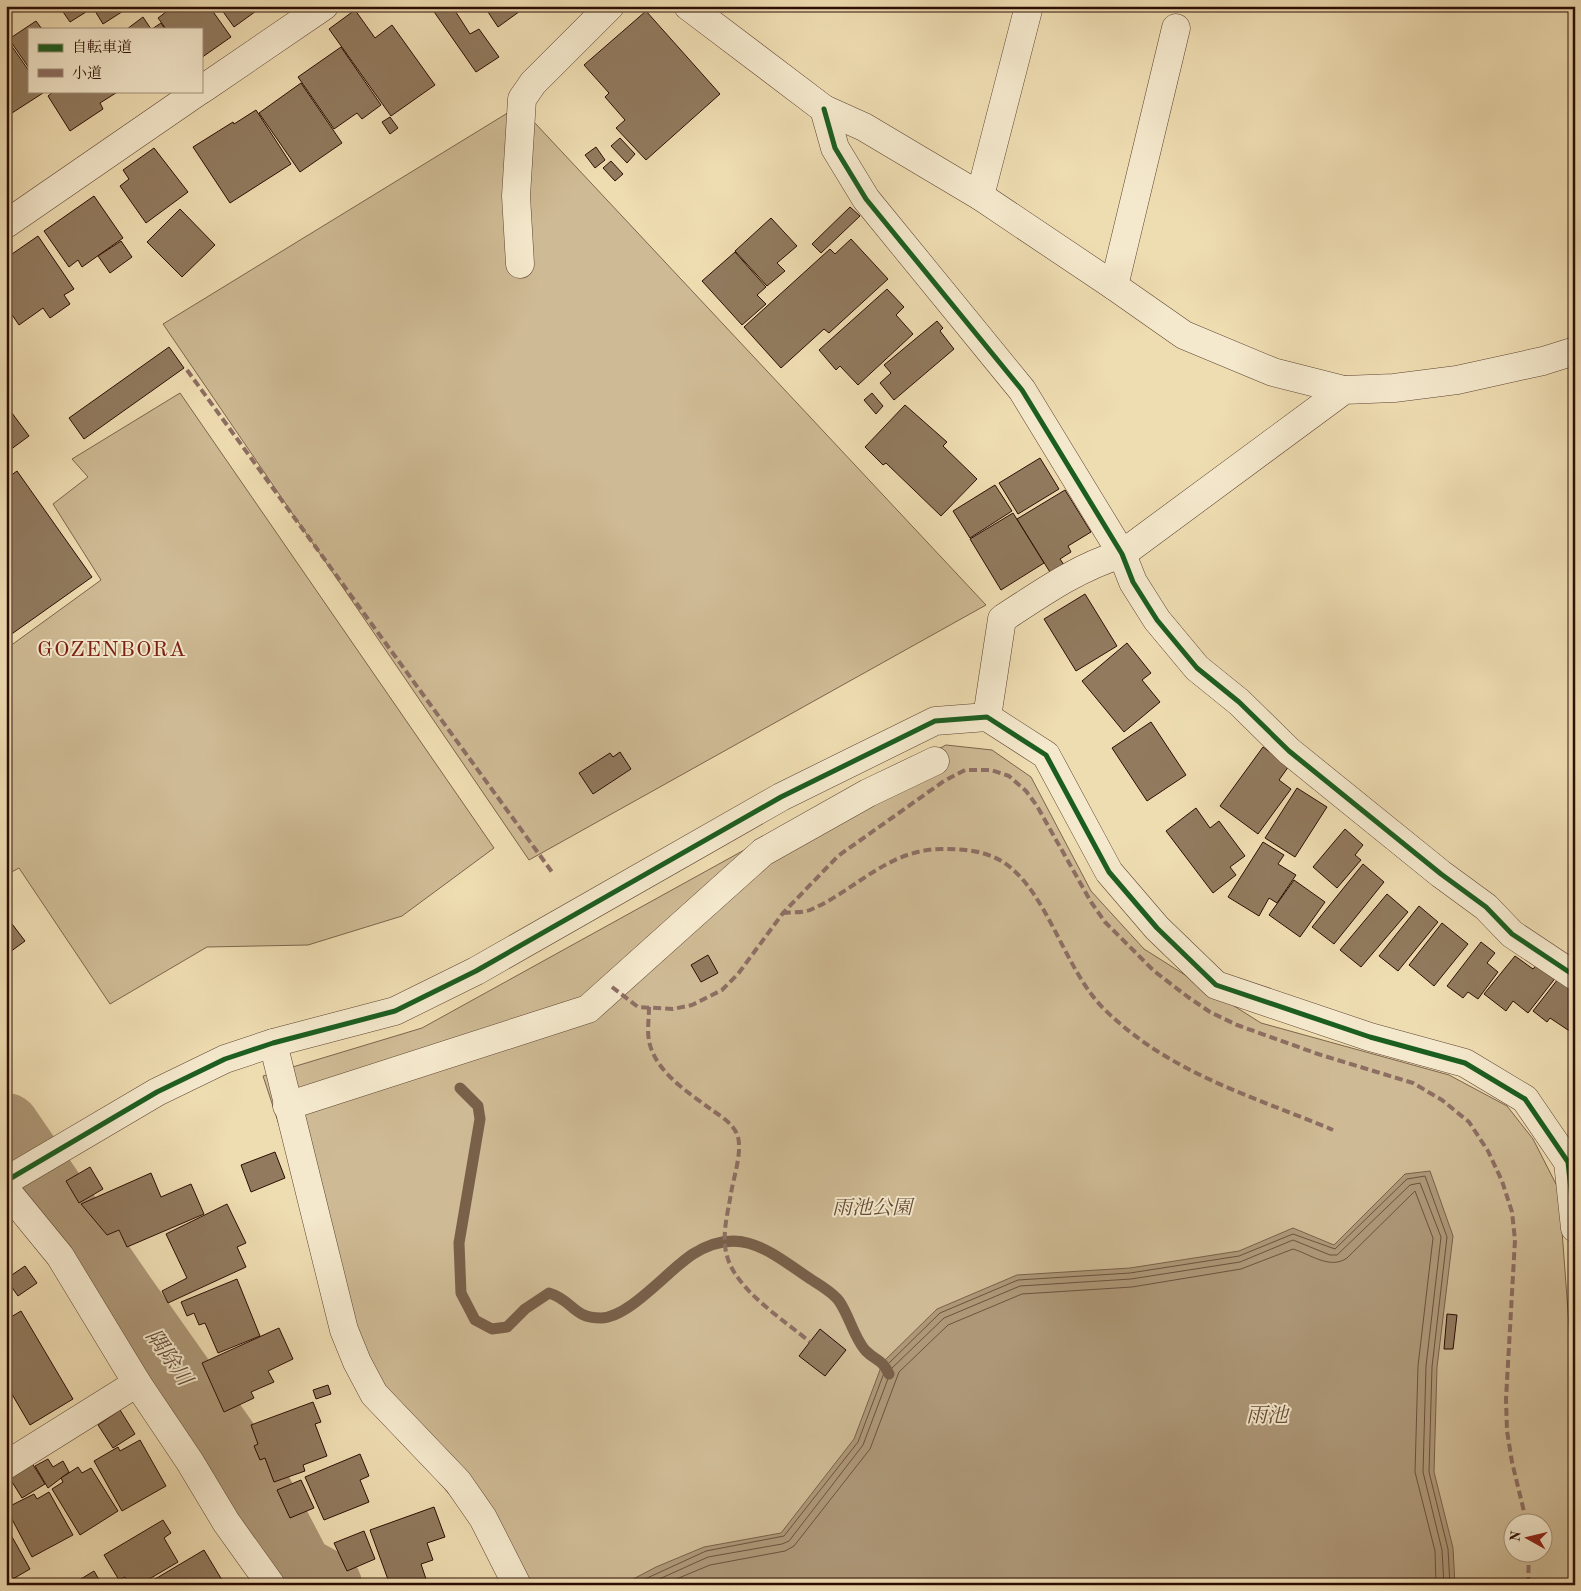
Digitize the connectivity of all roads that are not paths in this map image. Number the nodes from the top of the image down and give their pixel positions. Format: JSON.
{"nodes":[{"id":1,"x":324,"y":6,"type":"edge"},
{"id":2,"x":610,"y":6,"type":"edge"},
{"id":3,"x":688,"y":6,"type":"edge"},
{"id":4,"x":1029,"y":6,"type":"edge"},
{"id":5,"x":721,"y":17,"type":"edge"},
{"id":6,"x":1176,"y":28,"type":"dead end"},
{"id":7,"x":202,"y":90,"type":"edge"},
{"id":8,"x":199,"y":92,"type":"edge"},
{"id":9,"x":824,"y":109,"type":"junction"},
{"id":10,"x":980,"y":196,"type":"junction"},
{"id":11,"x":6,"y":224,"type":"edge"},
{"id":12,"x":520,"y":264,"type":"dead end"},
{"id":13,"x":1114,"y":286,"type":"junction"},
{"id":14,"x":1575,"y":351,"type":"edge"},
{"id":15,"x":1344,"y":390,"type":"junction"},
{"id":16,"x":1122,"y":554,"type":"junction"},
{"id":17,"x":987,"y":717,"type":"junction"},
{"id":18,"x":935,"y":761,"type":"dead end"},
{"id":19,"x":1575,"y":976,"type":"edge"},
{"id":20,"x":273,"y":1043,"type":"junction"},
{"id":21,"x":287,"y":1106,"type":"junction"},
{"id":22,"x":26,"y":1170,"type":"edge"},
{"id":23,"x":6,"y":1190,"type":"edge"},
{"id":24,"x":1575,"y":1228,"type":"edge"},
{"id":25,"x":137,"y":1383,"type":"junction"},
{"id":26,"x":6,"y":1465,"type":"edge"},
{"id":27,"x":271,"y":1585,"type":"edge"},
{"id":28,"x":517,"y":1585,"type":"edge"}],
"edges":[{"from":1,"to":7,"type":"street"},
{"from":2,"to":12,"type":"street"},
{"from":3,"to":5,"type":"street"},
{"from":4,"to":10,"type":"street"},
{"from":5,"to":9,"type":"street"},
{"from":6,"to":13,"type":"street"},
{"from":8,"to":11,"type":"street"},
{"from":9,"to":10,"type":"street"},
{"from":9,"to":16,"type":"street"},
{"from":10,"to":13,"type":"street"},
{"from":13,"to":15,"type":"street"},
{"from":14,"to":15,"type":"street"},
{"from":15,"to":16,"type":"street"},
{"from":16,"to":17,"type":"street"},
{"from":16,"to":19,"type":"street"},
{"from":17,"to":20,"type":"street"},
{"from":17,"to":24,"type":"street"},
{"from":18,"to":21,"type":"street"},
{"from":20,"to":21,"type":"street"},
{"from":20,"to":22,"type":"street"},
{"from":21,"to":28,"type":"street"},
{"from":23,"to":25,"type":"street"},
{"from":25,"to":26,"type":"street"},
{"from":25,"to":27,"type":"street"}]}
